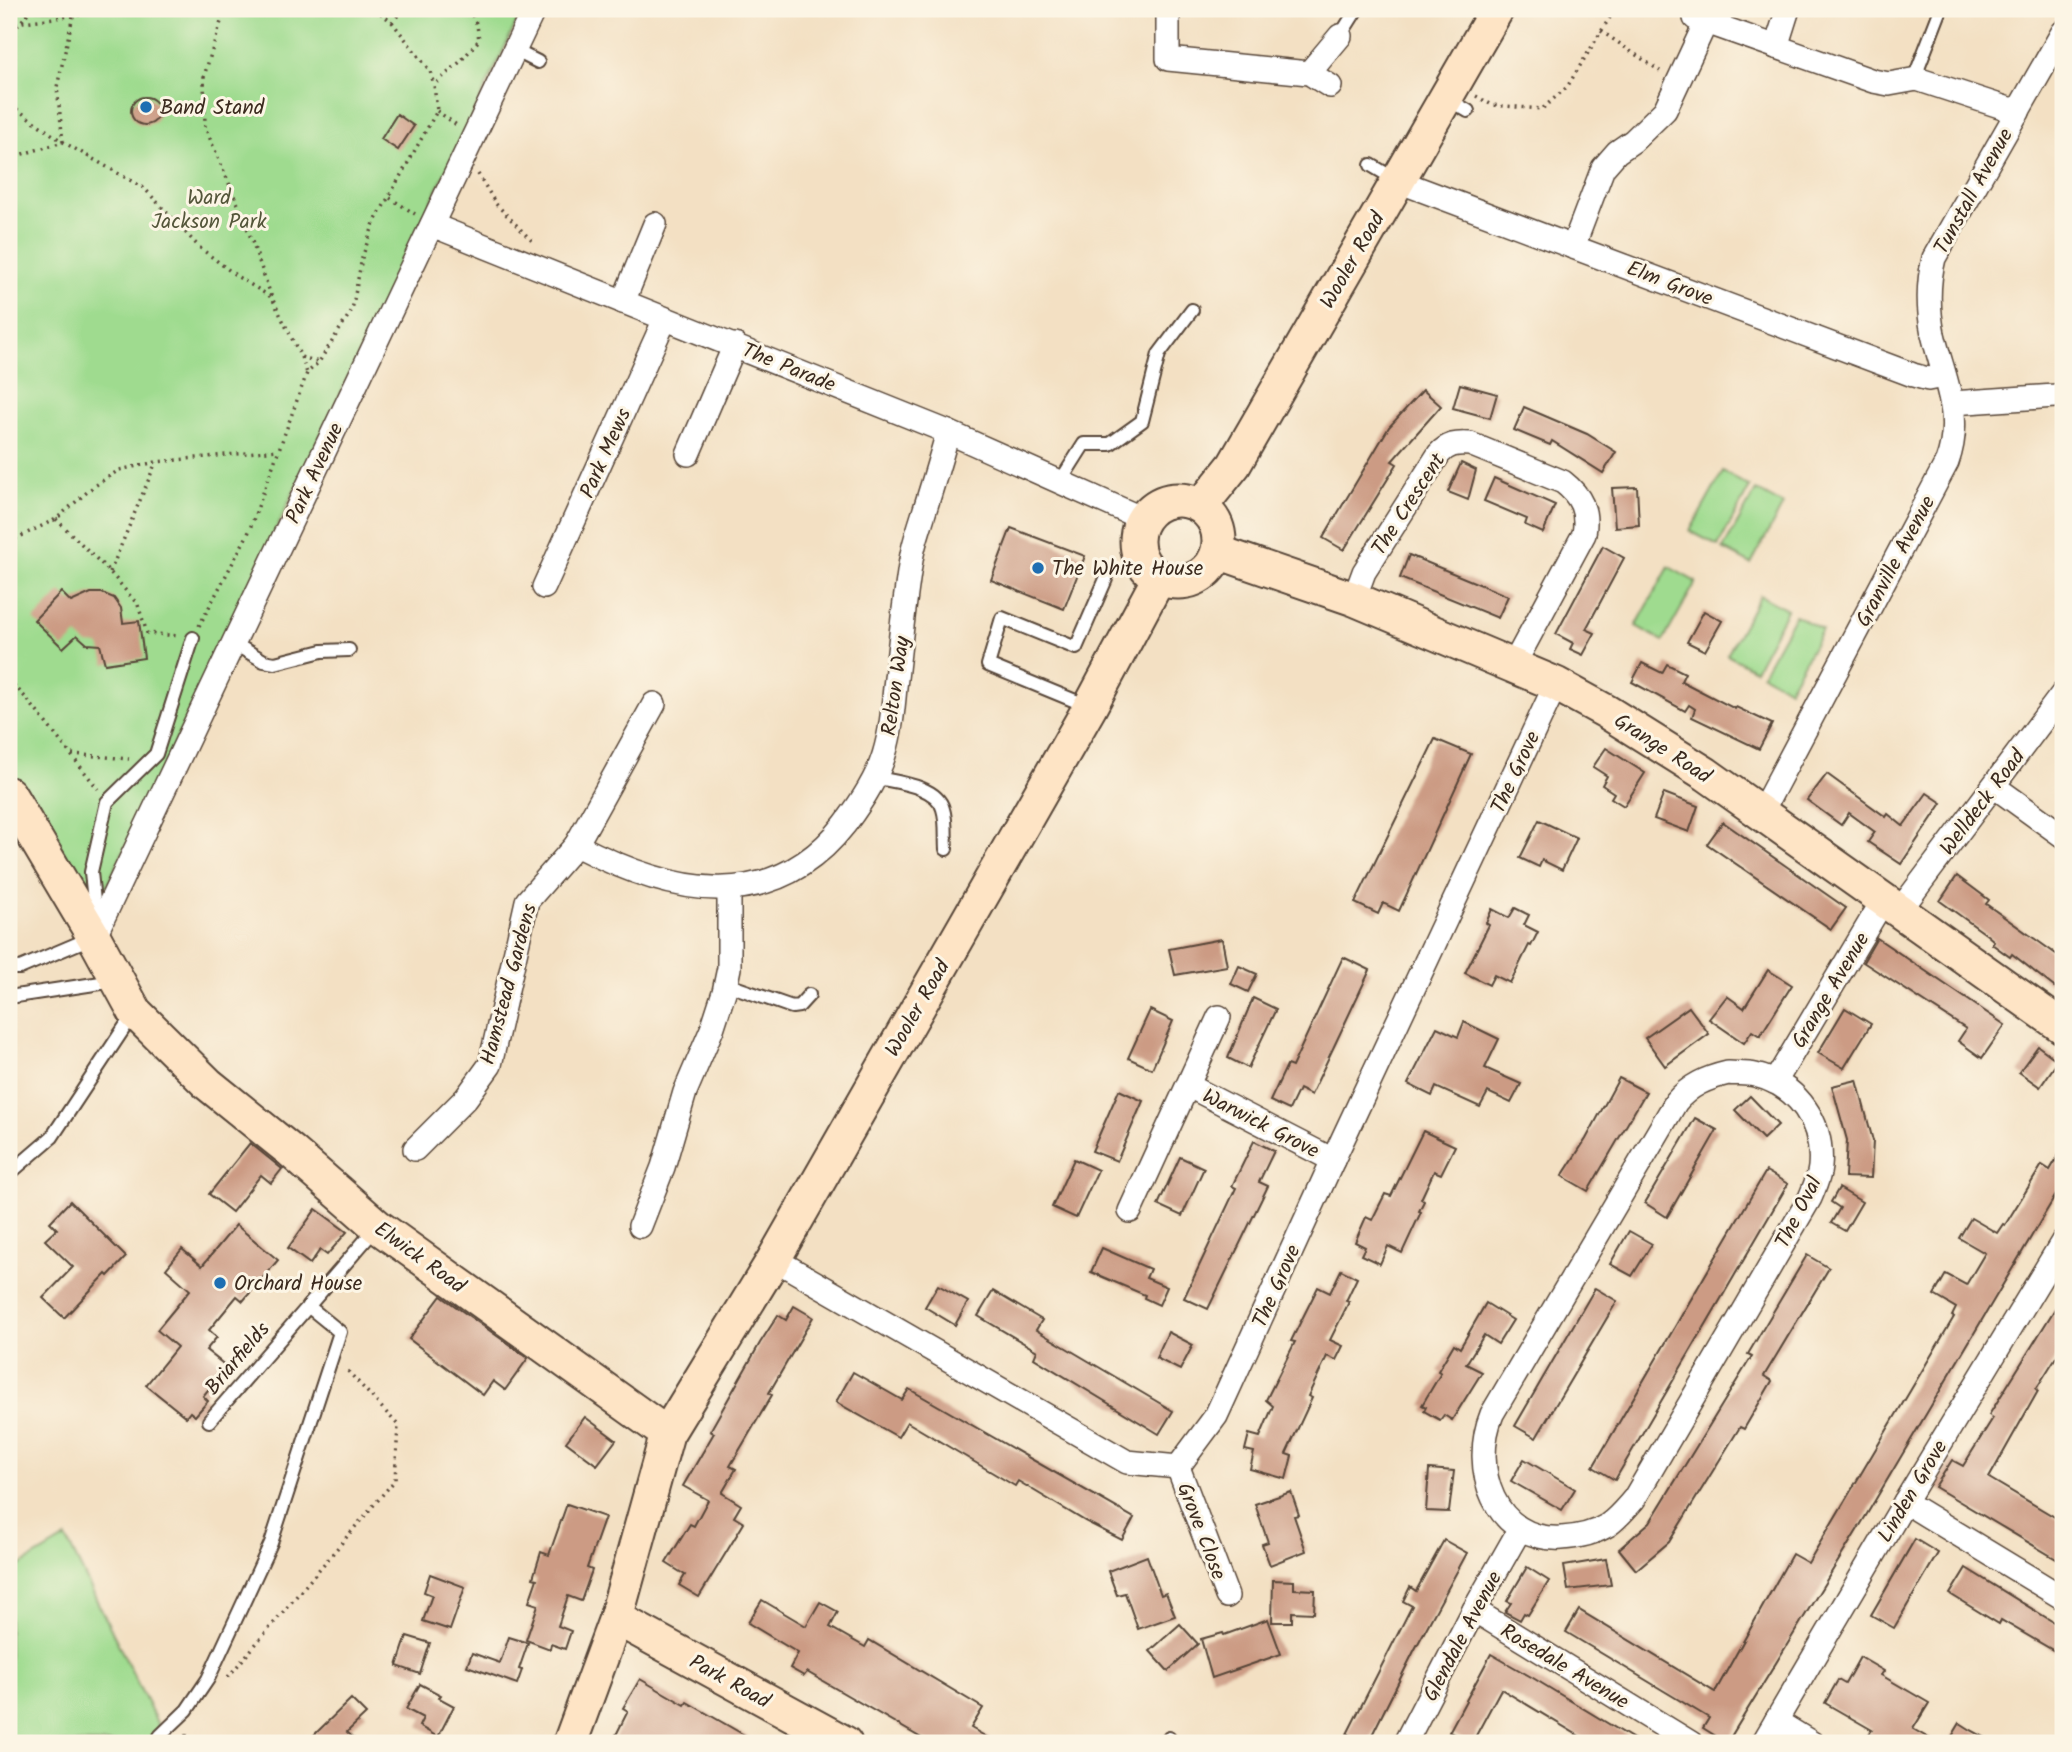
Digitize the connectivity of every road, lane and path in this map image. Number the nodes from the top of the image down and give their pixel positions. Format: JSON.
{"nodes":[{"id":1,"x":31,"y":9,"type":"edge"},
{"id":2,"x":149,"y":9,"type":"edge"},
{"id":3,"x":225,"y":9,"type":"edge"},
{"id":4,"x":375,"y":9,"type":"edge"},
{"id":5,"x":404,"y":9,"type":"edge"},
{"id":6,"x":469,"y":9,"type":"edge"},
{"id":7,"x":534,"y":9,"type":"edge"},
{"id":8,"x":1168,"y":9,"type":"edge"},
{"id":9,"x":1357,"y":9,"type":"edge"},
{"id":10,"x":1497,"y":9,"type":"edge"},
{"id":11,"x":1615,"y":9,"type":"edge"},
{"id":12,"x":1788,"y":9,"type":"edge"},
{"id":13,"x":1941,"y":9,"type":"edge"},
{"id":14,"x":101,"y":10,"type":"edge"},
{"id":15,"x":73,"y":16,"type":"junction"},
{"id":16,"x":23,"y":22,"type":"junction"},
{"id":17,"x":392,"y":22,"type":"junction"},
{"id":18,"x":9,"y":26,"type":"edge"},
{"id":19,"x":1601,"y":31,"type":"junction"},
{"id":20,"x":2063,"y":32,"type":"edge"},
{"id":21,"x":1340,"y":36,"type":"joint"},
{"id":22,"x":9,"y":37,"type":"edge"},
{"id":23,"x":1776,"y":47,"type":"junction"},
{"id":24,"x":514,"y":50,"type":"junction"},
{"id":25,"x":538,"y":62,"type":"dead end"},
{"id":26,"x":1309,"y":73,"type":"junction"},
{"id":27,"x":1664,"y":74,"type":"dead end"},
{"id":28,"x":1917,"y":79,"type":"junction"},
{"id":29,"x":434,"y":85,"type":"junction"},
{"id":30,"x":1330,"y":86,"type":"dead end"},
{"id":31,"x":9,"y":96,"type":"edge"},
{"id":32,"x":1463,"y":101,"type":"junction"},
{"id":33,"x":10,"y":105,"type":"edge"},
{"id":34,"x":437,"y":111,"type":"junction"},
{"id":35,"x":2018,"y":112,"type":"junction"},
{"id":36,"x":461,"y":127,"type":"dead end"},
{"id":37,"x":63,"y":142,"type":"junction"},
{"id":38,"x":9,"y":158,"type":"edge"},
{"id":39,"x":478,"y":172,"type":"dead end"},
{"id":40,"x":1385,"y":173,"type":"junction"},
{"id":41,"x":390,"y":198,"type":"junction"},
{"id":42,"x":655,"y":223,"type":"dead end"},
{"id":43,"x":432,"y":225,"type":"junction"},
{"id":44,"x":537,"y":245,"type":"dead end"},
{"id":45,"x":1573,"y":247,"type":"junction"},
{"id":46,"x":272,"y":298,"type":"junction"},
{"id":47,"x":623,"y":302,"type":"junction"},
{"id":48,"x":1192,"y":310,"type":"dead end"},
{"id":49,"x":665,"y":319,"type":"junction"},
{"id":50,"x":735,"y":345,"type":"junction"},
{"id":51,"x":301,"y":356,"type":"junction"},
{"id":52,"x":319,"y":362,"type":"junction"},
{"id":53,"x":307,"y":373,"type":"junction"},
{"id":54,"x":1944,"y":376,"type":"junction"},
{"id":55,"x":2063,"y":394,"type":"edge"},
{"id":56,"x":1952,"y":402,"type":"junction"},
{"id":57,"x":948,"y":432,"type":"junction"},
{"id":58,"x":277,"y":450,"type":"junction"},
{"id":59,"x":688,"y":454,"type":"dead end"},
{"id":60,"x":156,"y":461,"type":"junction"},
{"id":61,"x":1060,"y":482,"type":"junction"},
{"id":62,"x":1201,"y":506,"type":"junction"},
{"id":63,"x":56,"y":519,"type":"junction"},
{"id":64,"x":1143,"y":519,"type":"junction"},
{"id":65,"x":9,"y":542,"type":"edge"},
{"id":66,"x":1218,"y":552,"type":"junction"},
{"id":67,"x":1149,"y":567,"type":"junction"},
{"id":68,"x":110,"y":572,"type":"junction"},
{"id":69,"x":1106,"y":579,"type":"joint"},
{"id":70,"x":544,"y":587,"type":"dead end"},
{"id":71,"x":1354,"y":599,"type":"junction"},
{"id":72,"x":193,"y":638,"type":"junction"},
{"id":73,"x":233,"y":643,"type":"junction"},
{"id":74,"x":349,"y":650,"type":"dead end"},
{"id":75,"x":1513,"y":666,"type":"junction"},
{"id":76,"x":9,"y":680,"type":"edge"},
{"id":77,"x":1556,"y":684,"type":"junction"},
{"id":78,"x":2063,"y":693,"type":"edge"},
{"id":79,"x":654,"y":704,"type":"dead end"},
{"id":80,"x":1090,"y":707,"type":"junction"},
{"id":81,"x":72,"y":754,"type":"junction"},
{"id":82,"x":148,"y":762,"type":"junction"},
{"id":83,"x":873,"y":777,"type":"junction"},
{"id":84,"x":1994,"y":787,"type":"junction"},
{"id":85,"x":9,"y":794,"type":"edge"},
{"id":86,"x":107,"y":802,"type":"junction"},
{"id":87,"x":1761,"y":813,"type":"junction"},
{"id":88,"x":2063,"y":836,"type":"edge"},
{"id":89,"x":576,"y":845,"type":"junction"},
{"id":90,"x":946,"y":849,"type":"dead end"},
{"id":91,"x":729,"y":890,"type":"junction"},
{"id":92,"x":1892,"y":905,"type":"junction"},
{"id":93,"x":95,"y":933,"type":"junction"},
{"id":94,"x":9,"y":968,"type":"edge"},
{"id":95,"x":117,"y":980,"type":"junction"},
{"id":96,"x":726,"y":984,"type":"junction"},
{"id":97,"x":809,"y":995,"type":"dead end"},
{"id":98,"x":9,"y":997,"type":"edge"},
{"id":99,"x":135,"y":1012,"type":"junction"},
{"id":100,"x":1219,"y":1017,"type":"dead end"},
{"id":101,"x":2063,"y":1027,"type":"edge"},
{"id":102,"x":1775,"y":1082,"type":"junction"},
{"id":103,"x":1189,"y":1086,"type":"junction"},
{"id":104,"x":415,"y":1149,"type":"dead end"},
{"id":105,"x":1333,"y":1160,"type":"junction"},
{"id":106,"x":9,"y":1174,"type":"edge"},
{"id":107,"x":1130,"y":1211,"type":"dead end"},
{"id":108,"x":377,"y":1226,"type":"junction"},
{"id":109,"x":640,"y":1226,"type":"dead end"},
{"id":110,"x":2063,"y":1241,"type":"edge"},
{"id":111,"x":774,"y":1259,"type":"junction"},
{"id":112,"x":308,"y":1306,"type":"junction"},
{"id":113,"x":333,"y":1355,"type":"junction"},
{"id":114,"x":209,"y":1421,"type":"dead end"},
{"id":115,"x":667,"y":1434,"type":"junction"},
{"id":116,"x":1178,"y":1466,"type":"junction"},
{"id":117,"x":1905,"y":1502,"type":"junction"},
{"id":118,"x":1520,"y":1529,"type":"junction"},
{"id":119,"x":1227,"y":1596,"type":"dead end"},
{"id":120,"x":2063,"y":1598,"type":"edge"},
{"id":121,"x":1474,"y":1611,"type":"junction"},
{"id":122,"x":616,"y":1618,"type":"junction"},
{"id":123,"x":221,"y":1685,"type":"dead end"},
{"id":124,"x":187,"y":1710,"type":"junction"},
{"id":125,"x":1776,"y":1721,"type":"junction"},
{"id":126,"x":160,"y":1736,"type":"dead end"},
{"id":127,"x":186,"y":1743,"type":"edge"},
{"id":128,"x":570,"y":1743,"type":"edge"},
{"id":129,"x":845,"y":1743,"type":"edge"},
{"id":130,"x":1405,"y":1743,"type":"edge"},
{"id":131,"x":1691,"y":1743,"type":"edge"},
{"id":132,"x":1763,"y":1743,"type":"edge"},
{"id":133,"x":1812,"y":1743,"type":"edge"}],
"edges":[{"from":1,"to":16,"type":"path"},
{"from":2,"to":14,"type":"path"},
{"from":3,"to":46,"type":"path"},
{"from":4,"to":17,"type":"path"},
{"from":5,"to":17,"type":"path"},
{"from":6,"to":29,"type":"path"},
{"from":7,"to":24,"type":"street","name":"Park Avenue"},
{"from":8,"to":26,"type":"street"},
{"from":9,"to":21,"type":"lane"},
{"from":10,"to":32,"type":"street","name":"Wooler Road"},
{"from":11,"to":19,"type":"path"},
{"from":12,"to":23,"type":"street"},
{"from":13,"to":28,"type":"lane"},
{"from":14,"to":15,"type":"path"},
{"from":15,"to":16,"type":"path"},
{"from":15,"to":37,"type":"path"},
{"from":16,"to":18,"type":"path"},
{"from":16,"to":22,"type":"path"},
{"from":17,"to":29,"type":"path"},
{"from":19,"to":27,"type":"path"},
{"from":19,"to":32,"type":"path"},
{"from":20,"to":35,"type":"street","name":"Tunstall Avenue"},
{"from":21,"to":26,"type":"street"},
{"from":23,"to":28,"type":"street"},
{"from":23,"to":45,"type":"street"},
{"from":24,"to":25,"type":"lane"},
{"from":24,"to":43,"type":"street","name":"Park Avenue"},
{"from":26,"to":30,"type":"street"},
{"from":28,"to":35,"type":"street"},
{"from":29,"to":34,"type":"path"},
{"from":31,"to":33,"type":"path"},
{"from":32,"to":40,"type":"street","name":"Wooler Road"},
{"from":33,"to":37,"type":"path"},
{"from":34,"to":36,"type":"path"},
{"from":34,"to":41,"type":"path"},
{"from":35,"to":54,"type":"street","name":"Tunstall Avenue"},
{"from":37,"to":38,"type":"path"},
{"from":37,"to":46,"type":"path"},
{"from":39,"to":44,"type":"path"},
{"from":40,"to":45,"type":"street","name":"Elm Grove"},
{"from":40,"to":62,"type":"street","name":"Wooler Road"},
{"from":41,"to":43,"type":"path"},
{"from":41,"to":52,"type":"path"},
{"from":42,"to":47,"type":"street"},
{"from":43,"to":47,"type":"street","name":"The Parade"},
{"from":43,"to":73,"type":"street","name":"Park Avenue"},
{"from":45,"to":54,"type":"street","name":"Elm Grove"},
{"from":46,"to":51,"type":"path"},
{"from":47,"to":49,"type":"street","name":"The Parade"},
{"from":48,"to":61,"type":"lane"},
{"from":49,"to":50,"type":"street","name":"The Parade"},
{"from":49,"to":70,"type":"street","name":"Park Mews"},
{"from":50,"to":57,"type":"street","name":"The Parade"},
{"from":50,"to":59,"type":"street"},
{"from":51,"to":52,"type":"path"},
{"from":51,"to":53,"type":"path"},
{"from":52,"to":53,"type":"path"},
{"from":53,"to":58,"type":"path"},
{"from":54,"to":56,"type":"street","name":"Tunstall Avenue"},
{"from":55,"to":56,"type":"street"},
{"from":56,"to":87,"type":"street","name":"Granville Avenue"},
{"from":57,"to":61,"type":"street","name":"The Parade"},
{"from":57,"to":83,"type":"street","name":"Relton Way"},
{"from":58,"to":60,"type":"path"},
{"from":58,"to":72,"type":"path"},
{"from":60,"to":63,"type":"path"},
{"from":60,"to":68,"type":"path"},
{"from":61,"to":64,"type":"street","name":"The Parade"},
{"from":62,"to":64,"type":"street"},
{"from":62,"to":66,"type":"street"},
{"from":63,"to":65,"type":"path"},
{"from":63,"to":68,"type":"path"},
{"from":64,"to":67,"type":"street"},
{"from":66,"to":67,"type":"street"},
{"from":66,"to":71,"type":"street","name":"Grange Road"},
{"from":67,"to":69,"type":"path"},
{"from":67,"to":80,"type":"street","name":"Wooler Road"},
{"from":68,"to":72,"type":"path"},
{"from":69,"to":80,"type":"lane"},
{"from":71,"to":75,"type":"street","name":"Grange Road"},
{"from":71,"to":75,"type":"street","name":"The Crescent"},
{"from":72,"to":82,"type":"lane"},
{"from":73,"to":74,"type":"lane"},
{"from":73,"to":93,"type":"street","name":"Park Avenue"},
{"from":75,"to":77,"type":"street","name":"Grange Road"},
{"from":76,"to":81,"type":"path"},
{"from":77,"to":87,"type":"street","name":"Grange Road"},
{"from":77,"to":105,"type":"street","name":"The Grove"},
{"from":78,"to":84,"type":"street","name":"Welldeck Road"},
{"from":79,"to":89,"type":"street"},
{"from":80,"to":111,"type":"street","name":"Wooler Road"},
{"from":81,"to":82,"type":"path"},
{"from":81,"to":86,"type":"path"},
{"from":82,"to":86,"type":"lane"},
{"from":83,"to":90,"type":"lane"},
{"from":83,"to":91,"type":"street","name":"Relton Way"},
{"from":84,"to":88,"type":"street"},
{"from":84,"to":92,"type":"street","name":"Welldeck Road"},
{"from":85,"to":93,"type":"street","name":"Elwick Road"},
{"from":86,"to":93,"type":"lane"},
{"from":87,"to":92,"type":"street","name":"Grange Road"},
{"from":89,"to":91,"type":"street"},
{"from":89,"to":104,"type":"street","name":"Hamstead Gardens"},
{"from":91,"to":96,"type":"street"},
{"from":92,"to":101,"type":"street","name":"Grange Road"},
{"from":92,"to":102,"type":"street","name":"Grange Avenue"},
{"from":93,"to":94,"type":"lane"},
{"from":93,"to":95,"type":"street","name":"Elwick Road"},
{"from":95,"to":98,"type":"lane"},
{"from":95,"to":99,"type":"street","name":"Elwick Road"},
{"from":96,"to":97,"type":"lane"},
{"from":96,"to":109,"type":"street"},
{"from":99,"to":106,"type":"lane"},
{"from":99,"to":108,"type":"street","name":"Elwick Road"},
{"from":100,"to":103,"type":"street","name":"Warwick Grove"},
{"from":102,"to":118,"type":"street","name":"The Oval"},
{"from":102,"to":118,"type":"street","name":"The Oval"},
{"from":103,"to":105,"type":"street","name":"Warwick Grove"},
{"from":103,"to":107,"type":"street","name":"Warwick Grove"},
{"from":105,"to":116,"type":"street","name":"The Grove"},
{"from":108,"to":112,"type":"lane","name":"Briarfields"},
{"from":108,"to":115,"type":"street","name":"Elwick Road"},
{"from":110,"to":117,"type":"street","name":"Linden Grove"},
{"from":111,"to":115,"type":"street","name":"Wooler Road"},
{"from":111,"to":116,"type":"street"},
{"from":112,"to":113,"type":"lane"},
{"from":112,"to":114,"type":"lane","name":"Briarfields"},
{"from":113,"to":123,"type":"path"},
{"from":113,"to":124,"type":"lane"},
{"from":115,"to":122,"type":"street"},
{"from":116,"to":119,"type":"street","name":"Grove Close"},
{"from":117,"to":120,"type":"street"},
{"from":117,"to":125,"type":"street","name":"Linden Grove"},
{"from":118,"to":121,"type":"street","name":"Glendale Avenue"},
{"from":121,"to":130,"type":"street","name":"Glendale Avenue"},
{"from":121,"to":131,"type":"street","name":"Rosedale Avenue"},
{"from":122,"to":128,"type":"street"},
{"from":122,"to":129,"type":"street","name":"Park Road"},
{"from":124,"to":126,"type":"lane"},
{"from":124,"to":127,"type":"path"},
{"from":125,"to":132,"type":"street","name":"Linden Grove"},
{"from":125,"to":133,"type":"street"}]}
